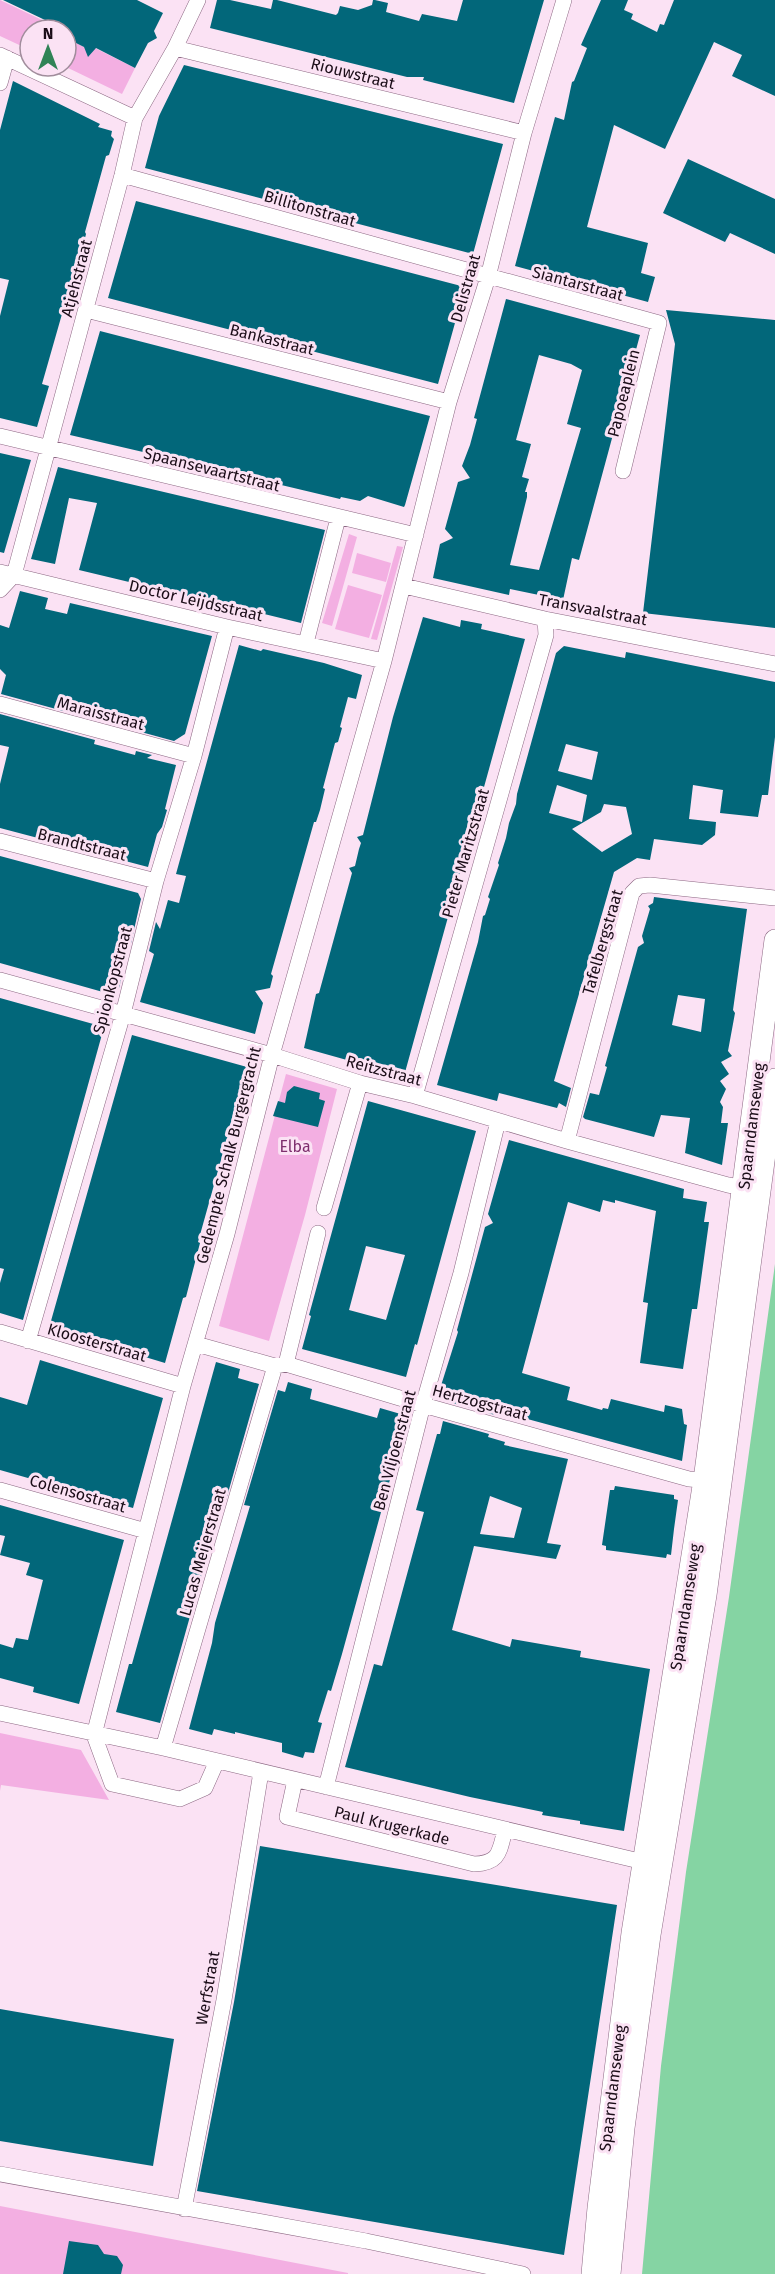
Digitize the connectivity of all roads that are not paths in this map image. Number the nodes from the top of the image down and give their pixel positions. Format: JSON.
{"nodes":[{"id":1,"x":198,"y":0,"type":"edge"},
{"id":2,"x":564,"y":0,"type":"edge"},
{"id":3,"x":175,"y":48,"type":"junction"},
{"id":4,"x":4,"y":57,"type":"edge"},
{"id":5,"x":0,"y":83,"type":"edge"},
{"id":6,"x":135,"y":118,"type":"junction"},
{"id":7,"x":524,"y":133,"type":"junction"},
{"id":8,"x":122,"y":175,"type":"junction"},
{"id":9,"x":488,"y":277,"type":"junction"},
{"id":10,"x":86,"y":310,"type":"junction"},
{"id":11,"x":659,"y":323,"type":"joint"},
{"id":12,"x":449,"y":402,"type":"junction"},
{"id":13,"x":0,"y":436,"type":"edge"},
{"id":14,"x":48,"y":447,"type":"junction"},
{"id":15,"x":622,"y":471,"type":"dead end"},
{"id":16,"x":338,"y":518,"type":"junction"},
{"id":17,"x":416,"y":535,"type":"junction"},
{"id":18,"x":7,"y":574,"type":"edge"},
{"id":19,"x":404,"y":586,"type":"junction"},
{"id":20,"x":0,"y":590,"type":"edge"},
{"id":21,"x":545,"y":619,"type":"junction"},
{"id":22,"x":227,"y":627,"type":"junction"},
{"id":23,"x":306,"y":643,"type":"junction"},
{"id":24,"x":384,"y":661,"type":"junction"},
{"id":25,"x":775,"y":664,"type":"edge"},
{"id":26,"x":0,"y":704,"type":"edge"},
{"id":27,"x":194,"y":756,"type":"junction"},
{"id":28,"x":0,"y":841,"type":"edge"},
{"id":29,"x":156,"y":881,"type":"junction"},
{"id":30,"x":775,"y":898,"type":"edge"},
{"id":31,"x":775,"y":940,"type":"edge"},
{"id":32,"x":0,"y":980,"type":"edge"},
{"id":33,"x":123,"y":1014,"type":"junction"},
{"id":34,"x":272,"y":1055,"type":"junction"},
{"id":35,"x":775,"y":1079,"type":"edge"},
{"id":36,"x":360,"y":1083,"type":"junction"},
{"id":37,"x":415,"y":1096,"type":"junction"},
{"id":38,"x":498,"y":1121,"type":"junction"},
{"id":39,"x":567,"y":1142,"type":"junction"},
{"id":40,"x":752,"y":1189,"type":"junction"},
{"id":41,"x":324,"y":1208,"type":"dead end"},
{"id":42,"x":318,"y":1233,"type":"dead end"},
{"id":43,"x":0,"y":1332,"type":"edge"},
{"id":44,"x":28,"y":1341,"type":"junction"},
{"id":45,"x":196,"y":1344,"type":"junction"},
{"id":46,"x":281,"y":1365,"type":"junction"},
{"id":47,"x":183,"y":1386,"type":"junction"},
{"id":48,"x":423,"y":1406,"type":"junction"},
{"id":49,"x":713,"y":1481,"type":"junction"},
{"id":50,"x":0,"y":1490,"type":"edge"},
{"id":51,"x":146,"y":1531,"type":"junction"},
{"id":52,"x":0,"y":1713,"type":"edge"},
{"id":53,"x":94,"y":1735,"type":"junction"},
{"id":54,"x":163,"y":1748,"type":"junction"},
{"id":55,"x":217,"y":1761,"type":"junction"},
{"id":56,"x":261,"y":1772,"type":"junction"},
{"id":57,"x":295,"y":1780,"type":"junction"},
{"id":58,"x":326,"y":1787,"type":"junction"},
{"id":59,"x":505,"y":1830,"type":"junction"},
{"id":60,"x":652,"y":1864,"type":"junction"},
{"id":61,"x":0,"y":2174,"type":"edge"},
{"id":62,"x":184,"y":2209,"type":"junction"},
{"id":63,"x":523,"y":2274,"type":"edge"},
{"id":64,"x":592,"y":2274,"type":"edge"},
{"id":65,"x":610,"y":2274,"type":"edge"}],
"edges":[{"from":1,"to":3,"type":"street","name":"Atjehstraat"},
{"from":2,"to":7,"type":"street","name":"Delistraat"},
{"from":3,"to":6,"type":"street","name":"Atjehstraat"},
{"from":3,"to":7,"type":"street","name":"Riouwstraat"},
{"from":4,"to":5,"type":"street"},
{"from":4,"to":6,"type":"street"},
{"from":6,"to":8,"type":"street","name":"Atjehstraat"},
{"from":7,"to":9,"type":"street","name":"Delistraat"},
{"from":8,"to":9,"type":"street","name":"Billitonstraat"},
{"from":8,"to":10,"type":"street","name":"Atjehstraat"},
{"from":9,"to":11,"type":"street","name":"Siantarstraat"},
{"from":9,"to":12,"type":"street","name":"Delistraat"},
{"from":10,"to":12,"type":"street","name":"Bankastraat"},
{"from":10,"to":14,"type":"street","name":"Atjehstraat"},
{"from":11,"to":15,"type":"street","name":"Papoeaplein"},
{"from":12,"to":17,"type":"street","name":"Delistraat"},
{"from":13,"to":14,"type":"street","name":"Spaansevaartstraat"},
{"from":14,"to":16,"type":"street","name":"Spaansevaartstraat"},
{"from":14,"to":18,"type":"street","name":"Atjehstraat"},
{"from":16,"to":17,"type":"street","name":"Spaansevaartstraat"},
{"from":16,"to":23,"type":"street"},
{"from":17,"to":19,"type":"street","name":"Delistraat"},
{"from":18,"to":20,"type":"street"},
{"from":18,"to":22,"type":"street","name":"Doctor Leijdsstraat"},
{"from":19,"to":21,"type":"street","name":"Transvaalstraat"},
{"from":19,"to":24,"type":"street","name":"Gedempte Schalk Burgergracht"},
{"from":21,"to":25,"type":"street","name":"Transvaalstraat"},
{"from":21,"to":37,"type":"street","name":"Pieter Maritzstraat"},
{"from":22,"to":23,"type":"street","name":"Doctor Leijdsstraat"},
{"from":22,"to":27,"type":"street","name":"Spionkopstraat"},
{"from":23,"to":24,"type":"street","name":"Doctor Leijdsstraat"},
{"from":24,"to":34,"type":"street","name":"Gedempte Schalk Burgergracht"},
{"from":26,"to":27,"type":"street","name":"Maraisstraat"},
{"from":27,"to":29,"type":"street","name":"Spionkopstraat"},
{"from":28,"to":29,"type":"street","name":"Brandtstraat"},
{"from":29,"to":33,"type":"street","name":"Spionkopstraat"},
{"from":30,"to":39,"type":"street","name":"Tafelbergstraat"},
{"from":31,"to":40,"type":"main road","name":"Spaarndamseweg"},
{"from":32,"to":33,"type":"street","name":"Reitzstraat"},
{"from":33,"to":34,"type":"street","name":"Reitzstraat"},
{"from":33,"to":44,"type":"street","name":"Spionkopstraat"},
{"from":34,"to":36,"type":"street","name":"Reitzstraat"},
{"from":34,"to":45,"type":"street","name":"Gedempte Schalk Burgergracht"},
{"from":35,"to":40,"type":"main road","name":"Spaarndamseweg"},
{"from":36,"to":37,"type":"street","name":"Reitzstraat"},
{"from":36,"to":41,"type":"street"},
{"from":37,"to":38,"type":"street","name":"Reitzstraat"},
{"from":38,"to":39,"type":"street","name":"Reitzstraat"},
{"from":38,"to":48,"type":"street","name":"Ben Viljoenstraat"},
{"from":39,"to":40,"type":"street","name":"Reitzstraat"},
{"from":40,"to":49,"type":"main road","name":"Spaarndamseweg"},
{"from":42,"to":46,"type":"street","name":"Lucas Meijerstraat"},
{"from":43,"to":44,"type":"street","name":"Kloosterstraat"},
{"from":44,"to":47,"type":"street","name":"Kloosterstraat"},
{"from":45,"to":46,"type":"street","name":"Hertzogstraat"},
{"from":45,"to":47,"type":"street","name":"Gedempte Schalk Burgergracht"},
{"from":46,"to":48,"type":"street","name":"Hertzogstraat"},
{"from":46,"to":54,"type":"street","name":"Lucas Meijerstraat"},
{"from":47,"to":51,"type":"street","name":"Gedempte Schalk Burgergracht"},
{"from":48,"to":49,"type":"street","name":"Hertzogstraat"},
{"from":48,"to":58,"type":"street","name":"Ben Viljoenstraat"},
{"from":49,"to":60,"type":"main road","name":"Spaarndamseweg"},
{"from":50,"to":51,"type":"street","name":"Colensostraat"},
{"from":51,"to":53,"type":"street","name":"Gedempte Schalk Burgergracht"},
{"from":52,"to":53,"type":"street","name":"Paul Krugerkade"},
{"from":53,"to":54,"type":"street","name":"Paul Krugerkade"},
{"from":53,"to":55,"type":"street"},
{"from":54,"to":55,"type":"street","name":"Paul Krugerkade"},
{"from":55,"to":56,"type":"street","name":"Paul Krugerkade"},
{"from":56,"to":57,"type":"street","name":"Paul Krugerkade"},
{"from":56,"to":62,"type":"street","name":"Werfstraat"},
{"from":57,"to":58,"type":"street","name":"Paul Krugerkade"},
{"from":57,"to":59,"type":"street","name":"Paul Krugerkade"},
{"from":58,"to":59,"type":"street","name":"Paul Krugerkade"},
{"from":59,"to":60,"type":"street","name":"Paul Krugerkade"},
{"from":60,"to":64,"type":"main road","name":"Spaarndamseweg"},
{"from":60,"to":65,"type":"main road","name":"Spaarndamseweg"},
{"from":61,"to":62,"type":"street"},
{"from":62,"to":63,"type":"street"}]}
